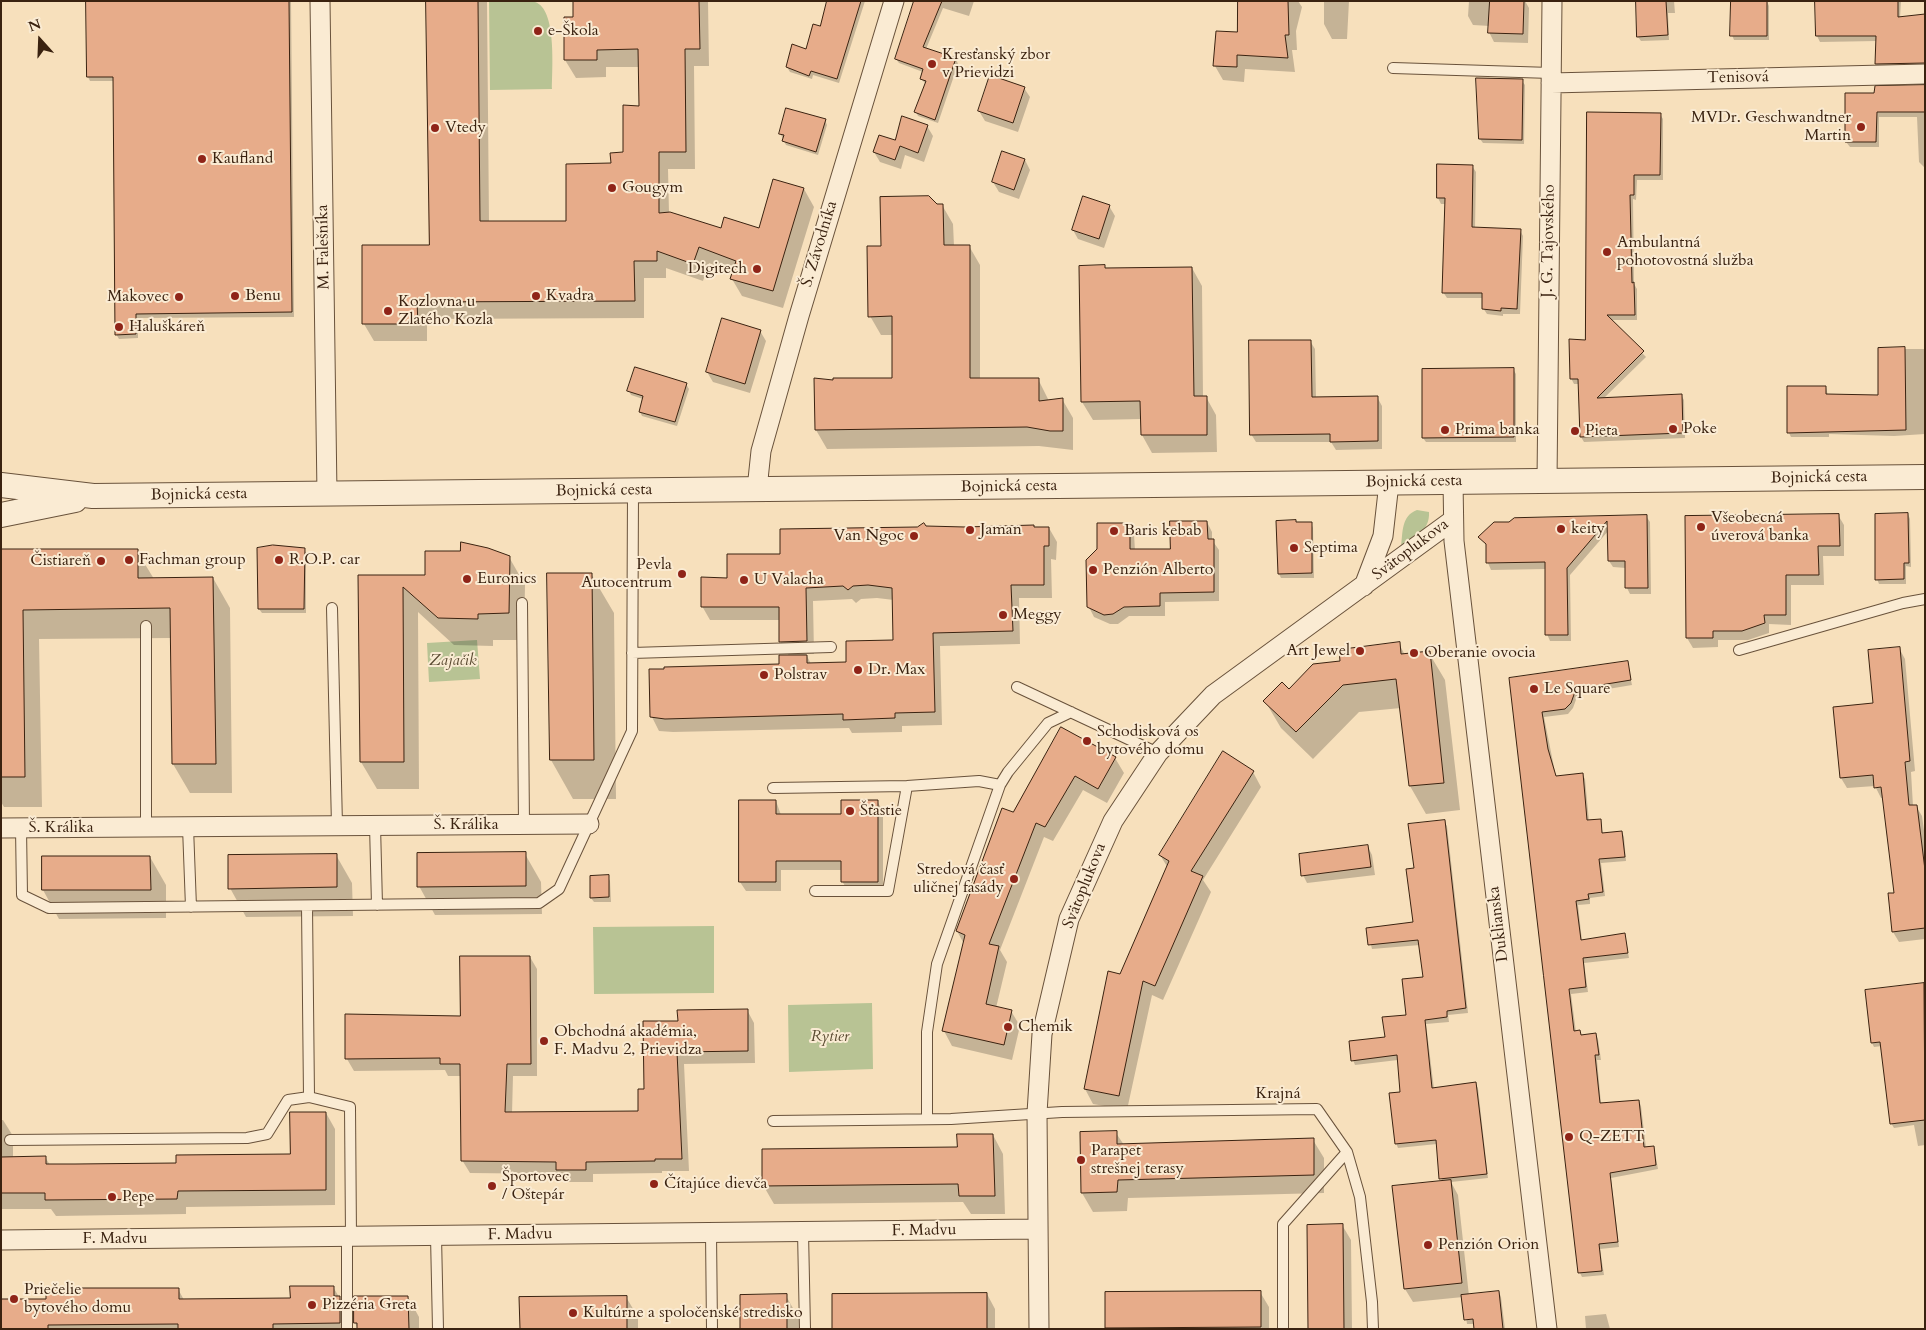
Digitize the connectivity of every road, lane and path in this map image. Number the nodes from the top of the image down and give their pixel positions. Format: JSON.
{"nodes":[{"id":1,"x":320,"y":1,"type":"edge"},
{"id":2,"x":894,"y":1,"type":"edge"},
{"id":3,"x":1552,"y":1,"type":"edge"},
{"id":4,"x":1393,"y":68,"type":"dead end"},
{"id":5,"x":1925,"y":74,"type":"edge"},
{"id":6,"x":1551,"y":78,"type":"junction"},
{"id":7,"x":1925,"y":477,"type":"edge"},
{"id":8,"x":1547,"y":481,"type":"junction"},
{"id":9,"x":1453,"y":482,"type":"junction"},
{"id":10,"x":1389,"y":483,"type":"junction"},
{"id":11,"x":1,"y":485,"type":"edge"},
{"id":12,"x":757,"y":489,"type":"junction"},
{"id":13,"x":633,"y":491,"type":"junction"},
{"id":14,"x":327,"y":494,"type":"junction"},
{"id":15,"x":93,"y":496,"type":"junction"},
{"id":16,"x":1,"y":515,"type":"edge"},
{"id":17,"x":1454,"y":520,"type":"junction"},
{"id":18,"x":1364,"y":586,"type":"junction"},
{"id":19,"x":1925,"y":599,"type":"edge"},
{"id":20,"x":522,"y":603,"type":"dead end"},
{"id":21,"x":332,"y":608,"type":"dead end"},
{"id":22,"x":146,"y":626,"type":"dead end"},
{"id":23,"x":831,"y":647,"type":"dead end"},
{"id":24,"x":1739,"y":650,"type":"dead end"},
{"id":25,"x":632,"y":653,"type":"junction"},
{"id":26,"x":1017,"y":687,"type":"dead end"},
{"id":27,"x":1071,"y":712,"type":"junction"},
{"id":28,"x":1158,"y":753,"type":"junction"},
{"id":29,"x":907,"y":786,"type":"junction"},
{"id":30,"x":1000,"y":786,"type":"junction"},
{"id":31,"x":774,"y":788,"type":"dead end"},
{"id":32,"x":524,"y":824,"type":"junction"},
{"id":33,"x":589,"y":824,"type":"junction"},
{"id":34,"x":375,"y":825,"type":"junction"},
{"id":35,"x":337,"y":826,"type":"junction"},
{"id":36,"x":146,"y":827,"type":"junction"},
{"id":37,"x":188,"y":827,"type":"junction"},
{"id":38,"x":1,"y":828,"type":"edge"},
{"id":39,"x":21,"y":828,"type":"junction"},
{"id":40,"x":815,"y":891,"type":"dead end"},
{"id":41,"x":377,"y":905,"type":"junction"},
{"id":42,"x":307,"y":906,"type":"junction"},
{"id":43,"x":191,"y":907,"type":"junction"},
{"id":44,"x":309,"y":1097,"type":"junction"},
{"id":45,"x":1037,"y":1113,"type":"junction"},
{"id":46,"x":927,"y":1119,"type":"junction"},
{"id":47,"x":773,"y":1121,"type":"dead end"},
{"id":48,"x":10,"y":1140,"type":"dead end"},
{"id":49,"x":1347,"y":1152,"type":"junction"},
{"id":50,"x":1038,"y":1229,"type":"junction"},
{"id":51,"x":804,"y":1232,"type":"junction"},
{"id":52,"x":711,"y":1233,"type":"junction"},
{"id":53,"x":436,"y":1236,"type":"junction"},
{"id":54,"x":349,"y":1237,"type":"junction"},
{"id":55,"x":1,"y":1240,"type":"edge"},
{"id":56,"x":346,"y":1329,"type":"edge"},
{"id":57,"x":438,"y":1329,"type":"edge"},
{"id":58,"x":712,"y":1329,"type":"edge"},
{"id":59,"x":805,"y":1329,"type":"edge"},
{"id":60,"x":1039,"y":1329,"type":"edge"},
{"id":61,"x":1283,"y":1329,"type":"edge"},
{"id":62,"x":1372,"y":1329,"type":"edge"},
{"id":63,"x":1547,"y":1329,"type":"edge"}],
"edges":[{"from":1,"to":14,"type":"street","name":"M. Falešníka"},
{"from":2,"to":12,"type":"street","name":"Š. Závodníka"},
{"from":3,"to":6,"type":"street","name":"J. G. Tajovského"},
{"from":4,"to":6,"type":"lane"},
{"from":5,"to":6,"type":"street","name":"Tenisová"},
{"from":6,"to":8,"type":"street","name":"J. G. Tajovského"},
{"from":7,"to":8,"type":"street","name":"Bojnická cesta"},
{"from":8,"to":9,"type":"street","name":"Bojnická cesta"},
{"from":9,"to":10,"type":"street","name":"Bojnická cesta"},
{"from":9,"to":17,"type":"street","name":"Svätoplukova"},
{"from":10,"to":12,"type":"street","name":"Bojnická cesta"},
{"from":10,"to":18,"type":"street","name":"Svätoplukova"},
{"from":11,"to":15,"type":"street","name":"Bojnická cesta"},
{"from":12,"to":13,"type":"street","name":"Bojnická cesta"},
{"from":13,"to":14,"type":"street","name":"Bojnická cesta"},
{"from":13,"to":25,"type":"lane"},
{"from":14,"to":15,"type":"street","name":"Bojnická cesta"},
{"from":15,"to":16,"type":"street","name":"Bojnická cesta"},
{"from":17,"to":18,"type":"street","name":"Svätoplukova"},
{"from":17,"to":63,"type":"street","name":"Duklianska"},
{"from":18,"to":28,"type":"street","name":"Svätoplukova"},
{"from":19,"to":24,"type":"lane"},
{"from":20,"to":32,"type":"lane"},
{"from":21,"to":35,"type":"lane"},
{"from":22,"to":36,"type":"lane"},
{"from":23,"to":25,"type":"lane"},
{"from":25,"to":33,"type":"lane"},
{"from":26,"to":27,"type":"lane"},
{"from":27,"to":28,"type":"lane"},
{"from":27,"to":30,"type":"lane"},
{"from":28,"to":45,"type":"street","name":"Svätoplukova"},
{"from":29,"to":30,"type":"lane"},
{"from":29,"to":31,"type":"lane"},
{"from":29,"to":40,"type":"lane"},
{"from":30,"to":46,"type":"lane"},
{"from":32,"to":33,"type":"street","name":"Š. Králika"},
{"from":32,"to":34,"type":"street","name":"Š. Králika"},
{"from":33,"to":41,"type":"lane"},
{"from":34,"to":35,"type":"street","name":"Š. Králika"},
{"from":34,"to":41,"type":"lane"},
{"from":35,"to":37,"type":"street","name":"Š. Králika"},
{"from":36,"to":37,"type":"street","name":"Š. Králika"},
{"from":36,"to":39,"type":"street","name":"Š. Králika"},
{"from":37,"to":43,"type":"lane"},
{"from":38,"to":39,"type":"street","name":"Š. Králika"},
{"from":39,"to":43,"type":"lane"},
{"from":41,"to":42,"type":"lane"},
{"from":42,"to":43,"type":"lane"},
{"from":42,"to":44,"type":"lane"},
{"from":44,"to":48,"type":"lane"},
{"from":44,"to":54,"type":"lane"},
{"from":45,"to":46,"type":"lane","name":"Krajná"},
{"from":45,"to":49,"type":"lane","name":"Krajná"},
{"from":45,"to":50,"type":"street","name":"Svätoplukova"},
{"from":46,"to":47,"type":"lane","name":"Krajná"},
{"from":49,"to":61,"type":"lane"},
{"from":49,"to":62,"type":"lane","name":"Krajná"},
{"from":50,"to":51,"type":"street","name":"F. Madvu"},
{"from":50,"to":60,"type":"street","name":"Svätoplukova"},
{"from":51,"to":52,"type":"street","name":"F. Madvu"},
{"from":51,"to":59,"type":"lane"},
{"from":52,"to":53,"type":"street","name":"F. Madvu"},
{"from":52,"to":58,"type":"lane"},
{"from":53,"to":54,"type":"street","name":"F. Madvu"},
{"from":53,"to":57,"type":"lane"},
{"from":54,"to":55,"type":"street","name":"F. Madvu"},
{"from":54,"to":56,"type":"lane"}]}
